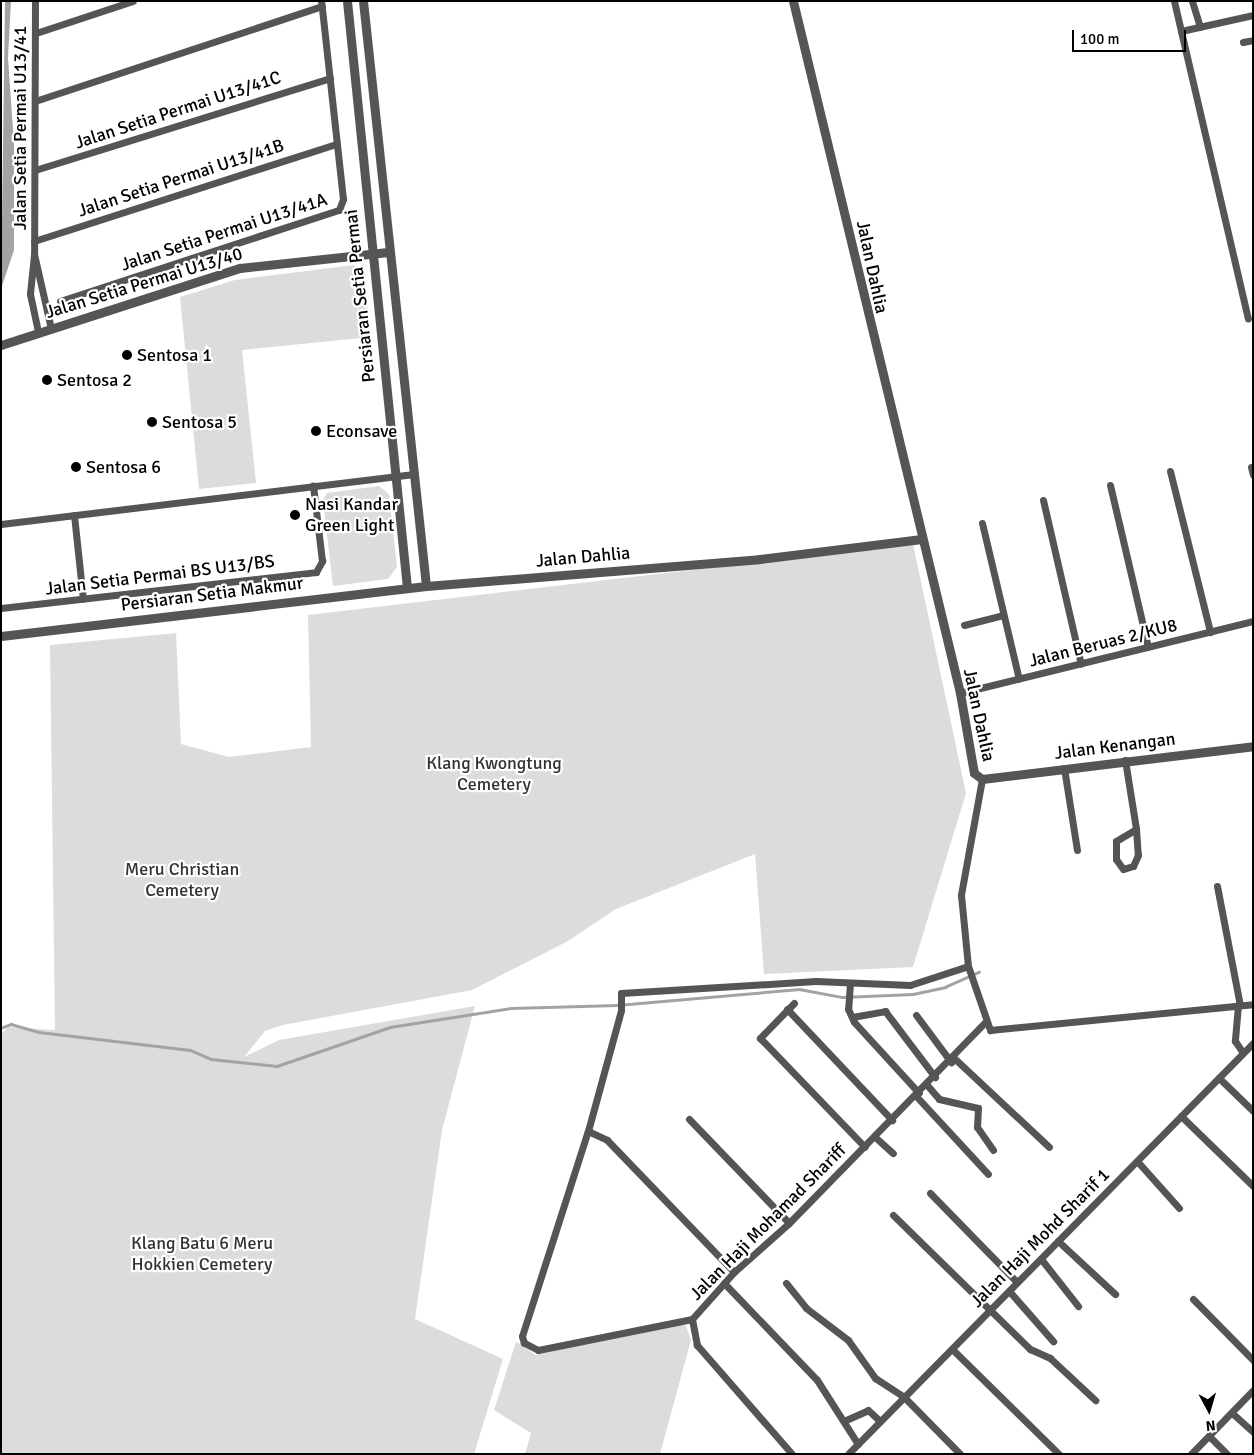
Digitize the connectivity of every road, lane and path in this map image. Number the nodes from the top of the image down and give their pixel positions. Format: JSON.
{"nodes":[{"id":1,"x":35,"y":1,"type":"edge"},
{"id":2,"x":133,"y":1,"type":"edge"},
{"id":3,"x":347,"y":1,"type":"edge"},
{"id":4,"x":363,"y":1,"type":"edge"},
{"id":5,"x":793,"y":1,"type":"edge"},
{"id":6,"x":1174,"y":1,"type":"edge"},
{"id":7,"x":1192,"y":1,"type":"edge"},
{"id":8,"x":322,"y":4,"type":"edge"},
{"id":9,"x":1253,"y":14,"type":"edge"},
{"id":10,"x":1200,"y":27,"type":"junction"},
{"id":11,"x":1181,"y":31,"type":"junction"},
{"id":12,"x":36,"y":33,"type":"junction"},
{"id":13,"x":1253,"y":40,"type":"edge"},
{"id":14,"x":1243,"y":42,"type":"dead end"},
{"id":15,"x":330,"y":78,"type":"junction"},
{"id":16,"x":35,"y":101,"type":"junction"},
{"id":17,"x":337,"y":144,"type":"junction"},
{"id":18,"x":35,"y":170,"type":"junction"},
{"id":19,"x":34,"y":241,"type":"junction"},
{"id":20,"x":388,"y":252,"type":"junction"},
{"id":21,"x":34,"y":254,"type":"junction"},
{"id":22,"x":372,"y":254,"type":"junction"},
{"id":23,"x":60,"y":301,"type":"dead end"},
{"id":24,"x":1248,"y":318,"type":"dead end"},
{"id":25,"x":51,"y":329,"type":"junction"},
{"id":26,"x":38,"y":333,"type":"junction"},
{"id":27,"x":1,"y":345,"type":"edge"},
{"id":28,"x":1251,"y":467,"type":"dead end"},
{"id":29,"x":1170,"y":471,"type":"dead end"},
{"id":30,"x":412,"y":474,"type":"junction"},
{"id":31,"x":1253,"y":475,"type":"edge"},
{"id":32,"x":394,"y":476,"type":"junction"},
{"id":33,"x":1110,"y":485,"type":"dead end"},
{"id":34,"x":313,"y":486,"type":"junction"},
{"id":35,"x":1043,"y":500,"type":"dead end"},
{"id":36,"x":74,"y":515,"type":"junction"},
{"id":37,"x":982,"y":523,"type":"dead end"},
{"id":38,"x":1,"y":524,"type":"edge"},
{"id":39,"x":922,"y":539,"type":"junction"},
{"id":40,"x":426,"y":586,"type":"junction"},
{"id":41,"x":407,"y":588,"type":"junction"},
{"id":42,"x":83,"y":599,"type":"junction"},
{"id":43,"x":1,"y":608,"type":"edge"},
{"id":44,"x":1003,"y":615,"type":"junction"},
{"id":45,"x":1253,"y":622,"type":"edge"},
{"id":46,"x":964,"y":625,"type":"dead end"},
{"id":47,"x":1210,"y":632,"type":"junction"},
{"id":48,"x":1,"y":636,"type":"edge"},
{"id":49,"x":1148,"y":647,"type":"junction"},
{"id":50,"x":1081,"y":664,"type":"junction"},
{"id":51,"x":1019,"y":679,"type":"junction"},
{"id":52,"x":960,"y":693,"type":"junction"},
{"id":53,"x":1253,"y":746,"type":"edge"},
{"id":54,"x":1125,"y":760,"type":"junction"},
{"id":55,"x":1064,"y":768,"type":"junction"},
{"id":56,"x":982,"y":778,"type":"junction"},
{"id":57,"x":1136,"y":829,"type":"junction"},
{"id":58,"x":1077,"y":850,"type":"dead end"},
{"id":59,"x":1217,"y":886,"type":"dead end"},
{"id":60,"x":970,"y":973,"type":"junction"},
{"id":61,"x":850,"y":983,"type":"junction"},
{"id":62,"x":794,"y":1003,"type":"dead end"},
{"id":63,"x":1253,"y":1004,"type":"edge"},
{"id":64,"x":1239,"y":1005,"type":"junction"},
{"id":65,"x":787,"y":1009,"type":"junction"},
{"id":66,"x":916,"y":1015,"type":"dead end"},
{"id":67,"x":852,"y":1017,"type":"junction"},
{"id":68,"x":984,"y":1023,"type":"junction"},
{"id":69,"x":1253,"y":1043,"type":"edge"},
{"id":70,"x":1243,"y":1053,"type":"junction"},
{"id":71,"x":952,"y":1060,"type":"junction"},
{"id":72,"x":935,"y":1077,"type":"junction"},
{"id":73,"x":1219,"y":1078,"type":"junction"},
{"id":74,"x":927,"y":1085,"type":"junction"},
{"id":75,"x":917,"y":1095,"type":"junction"},
{"id":76,"x":1253,"y":1111,"type":"edge"},
{"id":77,"x":1181,"y":1116,"type":"junction"},
{"id":78,"x":689,"y":1119,"type":"dead end"},
{"id":79,"x":892,"y":1120,"type":"junction"},
{"id":80,"x":588,"y":1131,"type":"junction"},
{"id":81,"x":875,"y":1137,"type":"junction"},
{"id":82,"x":865,"y":1147,"type":"junction"},
{"id":83,"x":1049,"y":1147,"type":"dead end"},
{"id":84,"x":993,"y":1150,"type":"dead end"},
{"id":85,"x":893,"y":1153,"type":"dead end"},
{"id":86,"x":1136,"y":1161,"type":"junction"},
{"id":87,"x":988,"y":1174,"type":"dead end"},
{"id":88,"x":1253,"y":1186,"type":"edge"},
{"id":89,"x":930,"y":1192,"type":"dead end"},
{"id":90,"x":1179,"y":1208,"type":"dead end"},
{"id":91,"x":893,"y":1215,"type":"dead end"},
{"id":92,"x":789,"y":1223,"type":"junction"},
{"id":93,"x":1058,"y":1241,"type":"junction"},
{"id":94,"x":1041,"y":1258,"type":"junction"},
{"id":95,"x":734,"y":1272,"type":"junction"},
{"id":96,"x":1018,"y":1282,"type":"junction"},
{"id":97,"x":724,"y":1283,"type":"junction"},
{"id":98,"x":786,"y":1283,"type":"dead end"},
{"id":99,"x":1009,"y":1291,"type":"junction"},
{"id":100,"x":1115,"y":1294,"type":"dead end"},
{"id":101,"x":1193,"y":1298,"type":"dead end"},
{"id":102,"x":1078,"y":1306,"type":"dead end"},
{"id":103,"x":990,"y":1310,"type":"junction"},
{"id":104,"x":692,"y":1319,"type":"junction"},
{"id":105,"x":1053,"y":1341,"type":"dead end"},
{"id":106,"x":952,"y":1349,"type":"junction"},
{"id":107,"x":1253,"y":1360,"type":"edge"},
{"id":108,"x":1253,"y":1390,"type":"edge"},
{"id":109,"x":904,"y":1397,"type":"junction"},
{"id":110,"x":1094,"y":1400,"type":"dead end"},
{"id":111,"x":1232,"y":1414,"type":"junction"},
{"id":112,"x":846,"y":1420,"type":"junction"},
{"id":113,"x":880,"y":1421,"type":"junction"},
{"id":114,"x":1253,"y":1432,"type":"edge"},
{"id":115,"x":1209,"y":1436,"type":"junction"},
{"id":116,"x":858,"y":1444,"type":"junction"},
{"id":117,"x":792,"y":1454,"type":"edge"},
{"id":118,"x":848,"y":1454,"type":"edge"},
{"id":119,"x":960,"y":1454,"type":"edge"},
{"id":120,"x":1059,"y":1454,"type":"edge"},
{"id":121,"x":1191,"y":1454,"type":"edge"},
{"id":122,"x":1227,"y":1454,"type":"edge"}],
"edges":[{"from":1,"to":12,"type":"street","name":"Jalan Setia Permai U13/41"},
{"from":2,"to":12,"type":"street"},
{"from":3,"to":22,"type":"street","name":"Persiaran Setia Permai"},
{"from":4,"to":20,"type":"street","name":"Persiaran Setia Permai"},
{"from":5,"to":39,"type":"street","name":"Jalan Dahlia"},
{"from":6,"to":11,"type":"street"},
{"from":7,"to":10,"type":"street"},
{"from":8,"to":15,"type":"street","name":"Jalan Setia Permai U13/41A"},
{"from":8,"to":16,"type":"street"},
{"from":9,"to":10,"type":"street"},
{"from":10,"to":11,"type":"street"},
{"from":11,"to":24,"type":"street"},
{"from":12,"to":16,"type":"street","name":"Jalan Setia Permai U13/41"},
{"from":13,"to":14,"type":"street"},
{"from":15,"to":17,"type":"street","name":"Jalan Setia Permai U13/41A"},
{"from":15,"to":18,"type":"street","name":"Jalan Setia Permai U13/41C"},
{"from":16,"to":18,"type":"street","name":"Jalan Setia Permai U13/41"},
{"from":17,"to":19,"type":"street","name":"Jalan Setia Permai U13/41B"},
{"from":17,"to":23,"type":"street","name":"Jalan Setia Permai U13/41A"},
{"from":18,"to":19,"type":"street","name":"Jalan Setia Permai U13/41"},
{"from":19,"to":21,"type":"street","name":"Jalan Setia Permai U13/41"},
{"from":20,"to":22,"type":"street","name":"Jalan Setia Permai U13/40"},
{"from":20,"to":30,"type":"street","name":"Persiaran Setia Permai"},
{"from":21,"to":25,"type":"street","name":"Jalan Setia Permai U13/41"},
{"from":21,"to":26,"type":"street","name":"Jalan Setia Permai U13/41"},
{"from":22,"to":25,"type":"street","name":"Jalan Setia Permai U13/40"},
{"from":22,"to":32,"type":"street","name":"Persiaran Setia Permai"},
{"from":25,"to":26,"type":"street","name":"Jalan Setia Permai U13/40"},
{"from":26,"to":27,"type":"street","name":"Jalan Setia Permai U13/40"},
{"from":28,"to":31,"type":"street"},
{"from":29,"to":47,"type":"street"},
{"from":30,"to":32,"type":"street"},
{"from":30,"to":40,"type":"street","name":"Persiaran Setia Permai"},
{"from":32,"to":34,"type":"street"},
{"from":32,"to":41,"type":"street","name":"Persiaran Setia Permai"},
{"from":33,"to":49,"type":"street"},
{"from":34,"to":36,"type":"street"},
{"from":34,"to":42,"type":"street","name":"Jalan Setia Permai BS U13/BS"},
{"from":35,"to":50,"type":"street"},
{"from":36,"to":38,"type":"street"},
{"from":36,"to":42,"type":"street"},
{"from":37,"to":44,"type":"street"},
{"from":39,"to":40,"type":"street","name":"Jalan Dahlia"},
{"from":39,"to":52,"type":"street","name":"Jalan Dahlia"},
{"from":40,"to":41,"type":"street","name":"Persiaran Setia Makmur"},
{"from":41,"to":48,"type":"street","name":"Persiaran Setia Makmur"},
{"from":42,"to":43,"type":"street","name":"Jalan Setia Permai BS U13/BS"},
{"from":44,"to":46,"type":"street"},
{"from":44,"to":51,"type":"street"},
{"from":45,"to":47,"type":"street","name":"Jalan Beruas 2/KU8"},
{"from":47,"to":49,"type":"street","name":"Jalan Beruas 2/KU8"},
{"from":49,"to":50,"type":"street","name":"Jalan Beruas 2/KU8"},
{"from":50,"to":51,"type":"street","name":"Jalan Beruas 2/KU8"},
{"from":51,"to":52,"type":"street","name":"Jalan Beruas 2/KU8"},
{"from":52,"to":56,"type":"street","name":"Jalan Dahlia"},
{"from":53,"to":54,"type":"street","name":"Jalan Kenangan"},
{"from":54,"to":55,"type":"street","name":"Jalan Kenangan"},
{"from":54,"to":57,"type":"street"},
{"from":55,"to":56,"type":"street","name":"Jalan Kenangan"},
{"from":55,"to":58,"type":"street"},
{"from":56,"to":60,"type":"street"},
{"from":57,"to":57,"type":"street"},
{"from":59,"to":64,"type":"street"},
{"from":60,"to":61,"type":"street"},
{"from":60,"to":68,"type":"street"},
{"from":61,"to":67,"type":"street"},
{"from":61,"to":80,"type":"street"},
{"from":62,"to":65,"type":"street"},
{"from":63,"to":64,"type":"street"},
{"from":64,"to":68,"type":"street"},
{"from":64,"to":70,"type":"street"},
{"from":65,"to":79,"type":"street"},
{"from":65,"to":82,"type":"street"},
{"from":66,"to":71,"type":"street"},
{"from":67,"to":72,"type":"street"},
{"from":67,"to":75,"type":"street"},
{"from":68,"to":71,"type":"street","name":"Jalan Haji Mohamad Shariff"},
{"from":69,"to":70,"type":"street","name":"Jalan Haji Mohd Sharif 1"},
{"from":70,"to":73,"type":"street","name":"Jalan Haji Mohd Sharif 1"},
{"from":71,"to":72,"type":"street","name":"Jalan Haji Mohamad Shariff"},
{"from":71,"to":83,"type":"street"},
{"from":72,"to":74,"type":"street","name":"Jalan Haji Mohamad Shariff"},
{"from":73,"to":76,"type":"street"},
{"from":73,"to":77,"type":"street","name":"Jalan Haji Mohd Sharif 1"},
{"from":74,"to":75,"type":"street","name":"Jalan Haji Mohamad Shariff"},
{"from":74,"to":84,"type":"street"},
{"from":75,"to":79,"type":"street","name":"Jalan Haji Mohamad Shariff"},
{"from":75,"to":87,"type":"street"},
{"from":77,"to":86,"type":"street","name":"Jalan Haji Mohd Sharif 1"},
{"from":77,"to":88,"type":"street"},
{"from":78,"to":92,"type":"street"},
{"from":79,"to":81,"type":"street","name":"Jalan Haji Mohamad Shariff"},
{"from":80,"to":95,"type":"street"},
{"from":80,"to":104,"type":"street"},
{"from":81,"to":82,"type":"street","name":"Jalan Haji Mohamad Shariff"},
{"from":81,"to":85,"type":"street"},
{"from":82,"to":92,"type":"street","name":"Jalan Haji Mohamad Shariff"},
{"from":86,"to":90,"type":"street"},
{"from":86,"to":93,"type":"street","name":"Jalan Haji Mohd Sharif 1"},
{"from":89,"to":96,"type":"street"},
{"from":91,"to":103,"type":"street"},
{"from":92,"to":95,"type":"street","name":"Jalan Haji Mohamad Shariff"},
{"from":93,"to":94,"type":"street","name":"Jalan Haji Mohd Sharif 1"},
{"from":93,"to":100,"type":"street"},
{"from":94,"to":96,"type":"street","name":"Jalan Haji Mohd Sharif 1"},
{"from":94,"to":102,"type":"street"},
{"from":95,"to":97,"type":"street","name":"Jalan Haji Mohamad Shariff"},
{"from":96,"to":99,"type":"street","name":"Jalan Haji Mohd Sharif 1"},
{"from":97,"to":104,"type":"street","name":"Jalan Haji Mohamad Shariff"},
{"from":97,"to":112,"type":"street"},
{"from":98,"to":109,"type":"street"},
{"from":99,"to":103,"type":"street","name":"Jalan Haji Mohd Sharif 1"},
{"from":99,"to":105,"type":"street"},
{"from":101,"to":107,"type":"street"},
{"from":103,"to":106,"type":"street","name":"Jalan Haji Mohd Sharif 1"},
{"from":103,"to":110,"type":"street"},
{"from":104,"to":117,"type":"street","name":"Jalan Haji Mohamad Shariff"},
{"from":106,"to":109,"type":"street","name":"Jalan Haji Mohd Sharif 1"},
{"from":106,"to":120,"type":"street"},
{"from":108,"to":111,"type":"street"},
{"from":109,"to":113,"type":"street","name":"Jalan Haji Mohd Sharif 1"},
{"from":109,"to":119,"type":"street"},
{"from":111,"to":114,"type":"street"},
{"from":111,"to":115,"type":"street"},
{"from":112,"to":113,"type":"street"},
{"from":112,"to":116,"type":"street"},
{"from":113,"to":116,"type":"street","name":"Jalan Haji Mohd Sharif 1"},
{"from":115,"to":121,"type":"street"},
{"from":115,"to":122,"type":"street"},
{"from":116,"to":118,"type":"street","name":"Jalan Haji Mohd Sharif 1"}]}
